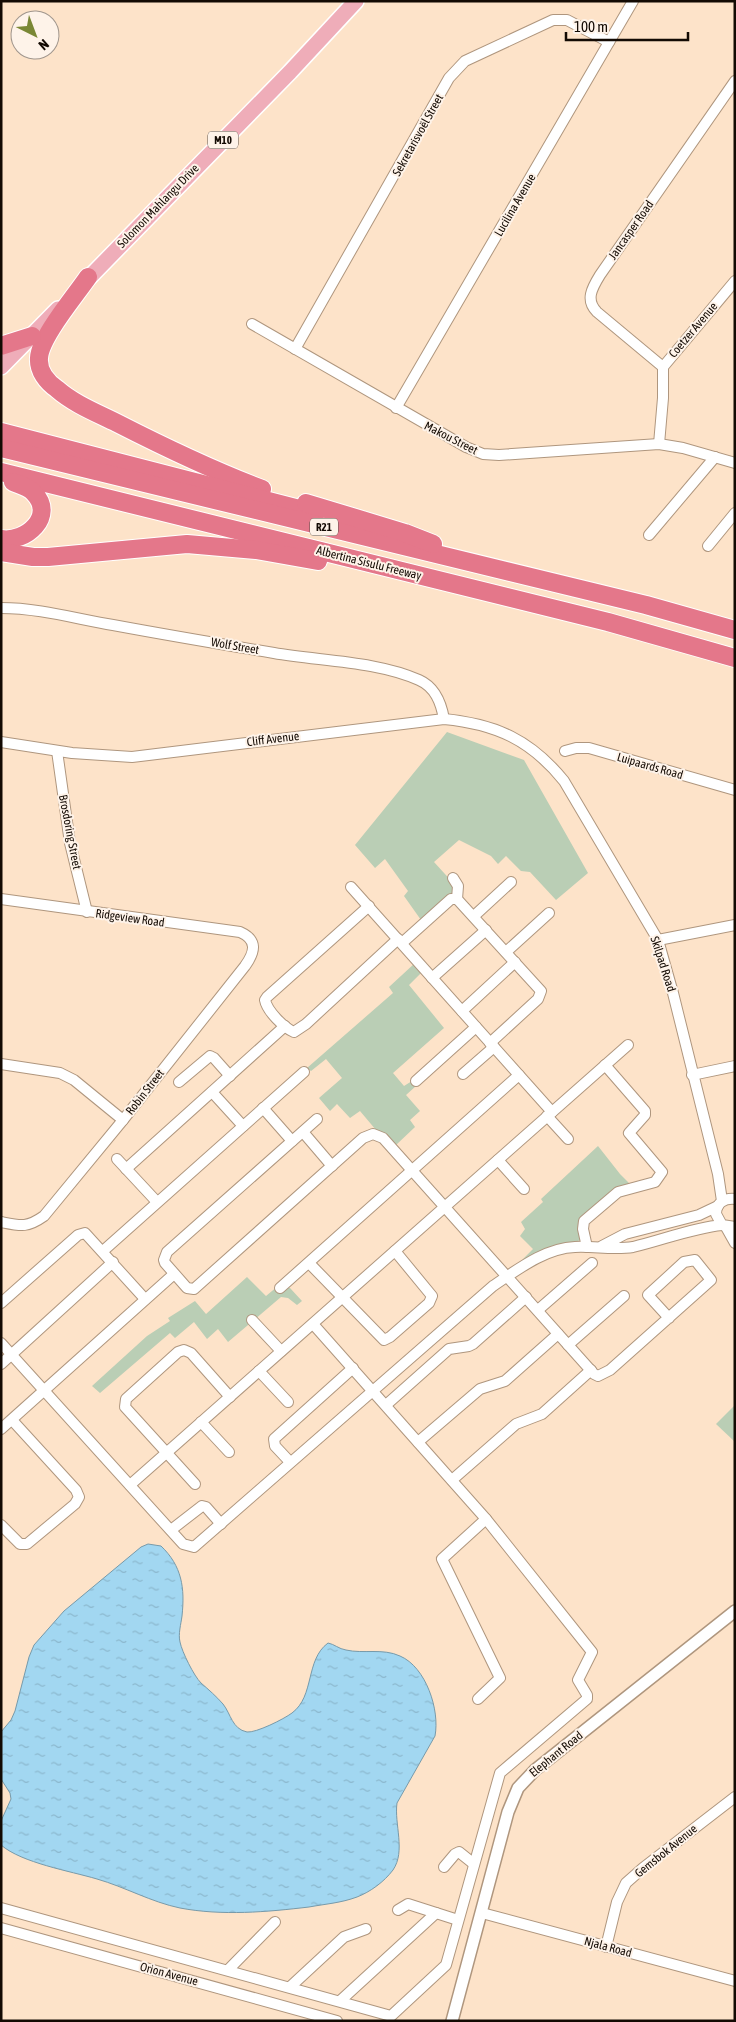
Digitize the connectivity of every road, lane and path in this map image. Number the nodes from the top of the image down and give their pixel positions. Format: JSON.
{"nodes":[{"id":1,"x":356,"y":1,"type":"edge"},
{"id":2,"x":633,"y":1,"type":"edge"},
{"id":3,"x":610,"y":42,"type":"junction"},
{"id":4,"x":735,"y":82,"type":"edge"},
{"id":5,"x":88,"y":277,"type":"junction"},
{"id":6,"x":735,"y":281,"type":"edge"},
{"id":7,"x":252,"y":324,"type":"dead end"},
{"id":8,"x":32,"y":336,"type":"junction"},
{"id":9,"x":1,"y":346,"type":"edge"},
{"id":10,"x":295,"y":349,"type":"junction"},
{"id":11,"x":663,"y":366,"type":"junction"},
{"id":12,"x":1,"y":367,"type":"edge"},
{"id":13,"x":396,"y":408,"type":"junction"},
{"id":14,"x":1,"y":432,"type":"edge"},
{"id":15,"x":659,"y":444,"type":"junction"},
{"id":16,"x":1,"y":448,"type":"edge"},
{"id":17,"x":715,"y":458,"type":"junction"},
{"id":18,"x":735,"y":463,"type":"edge"},
{"id":19,"x":1,"y":472,"type":"edge"},
{"id":20,"x":1,"y":479,"type":"edge"},
{"id":21,"x":735,"y":513,"type":"edge"},
{"id":22,"x":649,"y":535,"type":"dead end"},
{"id":23,"x":1,"y":538,"type":"edge"},
{"id":24,"x":433,"y":544,"type":"junction"},
{"id":25,"x":708,"y":546,"type":"dead end"},
{"id":26,"x":1,"y":552,"type":"edge"},
{"id":27,"x":434,"y":579,"type":"junction"},
{"id":28,"x":646,"y":605,"type":"junction"},
{"id":29,"x":1,"y":608,"type":"edge"},
{"id":30,"x":735,"y":630,"type":"edge"},
{"id":31,"x":735,"y":658,"type":"edge"},
{"id":32,"x":444,"y":719,"type":"junction"},
{"id":33,"x":1,"y":742,"type":"edge"},
{"id":34,"x":57,"y":751,"type":"junction"},
{"id":35,"x":565,"y":751,"type":"dead end"},
{"id":36,"x":538,"y":753,"type":"joint"},
{"id":37,"x":735,"y":790,"type":"edge"},
{"id":38,"x":453,"y":878,"type":"dead end"},
{"id":39,"x":511,"y":882,"type":"dead end"},
{"id":40,"x":352,"y":886,"type":"dead end"},
{"id":41,"x":1,"y":899,"type":"edge"},
{"id":42,"x":457,"y":899,"type":"junction"},
{"id":43,"x":369,"y":906,"type":"junction"},
{"id":44,"x":87,"y":912,"type":"junction"},
{"id":45,"x":549,"y":913,"type":"dead end"},
{"id":46,"x":474,"y":916,"type":"junction"},
{"id":47,"x":735,"y":925,"type":"edge"},
{"id":48,"x":486,"y":930,"type":"junction"},
{"id":49,"x":658,"y":940,"type":"junction"},
{"id":50,"x":400,"y":941,"type":"junction"},
{"id":51,"x":254,"y":945,"type":"joint"},
{"id":52,"x":506,"y":952,"type":"junction"},
{"id":53,"x":515,"y":962,"type":"junction"},
{"id":54,"x":432,"y":978,"type":"junction"},
{"id":55,"x":462,"y":1010,"type":"junction"},
{"id":56,"x":286,"y":1026,"type":"junction"},
{"id":57,"x":476,"y":1027,"type":"junction"},
{"id":58,"x":492,"y":1045,"type":"junction"},
{"id":59,"x":628,"y":1045,"type":"dead end"},
{"id":60,"x":1,"y":1064,"type":"edge"},
{"id":61,"x":605,"y":1065,"type":"junction"},
{"id":62,"x":735,"y":1066,"type":"edge"},
{"id":63,"x":304,"y":1072,"type":"dead end"},
{"id":64,"x":463,"y":1074,"type":"dead end"},
{"id":65,"x":519,"y":1075,"type":"junction"},
{"id":66,"x":692,"y":1075,"type":"junction"},
{"id":67,"x":230,"y":1076,"type":"junction"},
{"id":68,"x":416,"y":1081,"type":"dead end"},
{"id":69,"x":179,"y":1082,"type":"dead end"},
{"id":70,"x":212,"y":1092,"type":"junction"},
{"id":71,"x":263,"y":1108,"type":"junction"},
{"id":72,"x":550,"y":1114,"type":"junction"},
{"id":73,"x":317,"y":1119,"type":"dead end"},
{"id":74,"x":123,"y":1120,"type":"junction"},
{"id":75,"x":243,"y":1126,"type":"junction"},
{"id":76,"x":302,"y":1132,"type":"junction"},
{"id":77,"x":568,"y":1139,"type":"dead end"},
{"id":78,"x":292,"y":1141,"type":"junction"},
{"id":79,"x":117,"y":1159,"type":"dead end"},
{"id":80,"x":498,"y":1160,"type":"junction"},
{"id":81,"x":332,"y":1166,"type":"junction"},
{"id":82,"x":126,"y":1169,"type":"junction"},
{"id":83,"x":413,"y":1171,"type":"junction"},
{"id":84,"x":718,"y":1174,"type":"junction"},
{"id":85,"x":524,"y":1189,"type":"dead end"},
{"id":86,"x":734,"y":1199,"type":"edge"},
{"id":87,"x":157,"y":1202,"type":"junction"},
{"id":88,"x":720,"y":1204,"type":"junction"},
{"id":89,"x":445,"y":1207,"type":"junction"},
{"id":90,"x":1,"y":1222,"type":"edge"},
{"id":91,"x":728,"y":1226,"type":"edge"},
{"id":92,"x":735,"y":1243,"type":"edge"},
{"id":93,"x":587,"y":1246,"type":"junction"},
{"id":94,"x":602,"y":1246,"type":"junction"},
{"id":95,"x":103,"y":1251,"type":"junction"},
{"id":96,"x":395,"y":1251,"type":"junction"},
{"id":97,"x":113,"y":1262,"type":"junction"},
{"id":98,"x":309,"y":1263,"type":"junction"},
{"id":99,"x":592,"y":1263,"type":"dead end"},
{"id":100,"x":174,"y":1274,"type":"junction"},
{"id":101,"x":507,"y":1276,"type":"junction"},
{"id":102,"x":280,"y":1288,"type":"dead end"},
{"id":103,"x":624,"y":1296,"type":"dead end"},
{"id":104,"x":343,"y":1297,"type":"junction"},
{"id":105,"x":526,"y":1297,"type":"junction"},
{"id":106,"x":145,"y":1298,"type":"junction"},
{"id":107,"x":1,"y":1303,"type":"edge"},
{"id":108,"x":538,"y":1310,"type":"junction"},
{"id":109,"x":668,"y":1318,"type":"junction"},
{"id":110,"x":252,"y":1320,"type":"dead end"},
{"id":111,"x":313,"y":1324,"type":"junction"},
{"id":112,"x":558,"y":1334,"type":"junction"},
{"id":113,"x":1,"y":1343,"type":"edge"},
{"id":114,"x":568,"y":1345,"type":"junction"},
{"id":115,"x":282,"y":1351,"type":"junction"},
{"id":116,"x":11,"y":1355,"type":"junction"},
{"id":117,"x":1,"y":1364,"type":"edge"},
{"id":118,"x":353,"y":1368,"type":"junction"},
{"id":119,"x":591,"y":1370,"type":"junction"},
{"id":120,"x":259,"y":1371,"type":"junction"},
{"id":121,"x":44,"y":1391,"type":"junction"},
{"id":122,"x":373,"y":1391,"type":"junction"},
{"id":123,"x":230,"y":1397,"type":"junction"},
{"id":124,"x":288,"y":1402,"type":"dead end"},
{"id":125,"x":386,"y":1405,"type":"junction"},
{"id":126,"x":12,"y":1420,"type":"junction"},
{"id":127,"x":201,"y":1422,"type":"junction"},
{"id":128,"x":1,"y":1430,"type":"edge"},
{"id":129,"x":418,"y":1442,"type":"junction"},
{"id":130,"x":229,"y":1452,"type":"dead end"},
{"id":131,"x":166,"y":1453,"type":"junction"},
{"id":132,"x":290,"y":1462,"type":"junction"},
{"id":133,"x":452,"y":1480,"type":"junction"},
{"id":134,"x":194,"y":1484,"type":"dead end"},
{"id":135,"x":130,"y":1485,"type":"junction"},
{"id":136,"x":486,"y":1519,"type":"junction"},
{"id":137,"x":221,"y":1524,"type":"junction"},
{"id":138,"x":1,"y":1525,"type":"edge"},
{"id":139,"x":171,"y":1530,"type":"junction"},
{"id":140,"x":735,"y":1611,"type":"edge"},
{"id":141,"x":478,"y":1699,"type":"dead end"},
{"id":142,"x":735,"y":1797,"type":"edge"},
{"id":143,"x":474,"y":1864,"type":"junction"},
{"id":144,"x":444,"y":1867,"type":"dead end"},
{"id":145,"x":1,"y":1908,"type":"edge"},
{"id":146,"x":398,"y":1910,"type":"dead end"},
{"id":147,"x":436,"y":1913,"type":"junction"},
{"id":148,"x":482,"y":1913,"type":"junction"},
{"id":149,"x":458,"y":1920,"type":"junction"},
{"id":150,"x":275,"y":1922,"type":"dead end"},
{"id":151,"x":1,"y":1928,"type":"edge"},
{"id":152,"x":366,"y":1928,"type":"dead end"},
{"id":153,"x":606,"y":1947,"type":"junction"},
{"id":154,"x":228,"y":1970,"type":"junction"},
{"id":155,"x":735,"y":1981,"type":"edge"},
{"id":156,"x":290,"y":1987,"type":"junction"},
{"id":157,"x":340,"y":2001,"type":"junction"},
{"id":158,"x":453,"y":2019,"type":"edge"},
{"id":159,"x":337,"y":2021,"type":"edge"}],
"edges":[{"from":1,"to":5,"type":"main road","name":"Solomon Mahlangu Drive","number":"M10"},
{"from":2,"to":3,"type":"street","name":"Lucilina Avenue"},
{"from":3,"to":10,"type":"street","name":"Sekretarisvoël Street"},
{"from":3,"to":13,"type":"street","name":"Lucilina Avenue"},
{"from":4,"to":11,"type":"street","name":"Jancasper Road"},
{"from":5,"to":8,"type":"main road","name":"Solomon Mahlangu Drive","number":"M10"},
{"from":5,"to":24,"type":"highway"},
{"from":6,"to":11,"type":"street","name":"Coetzer Avenue"},
{"from":7,"to":10,"type":"street","name":"Makou Street"},
{"from":8,"to":9,"type":"highway"},
{"from":8,"to":12,"type":"main road","name":"Solomon Mahlangu Drive","number":"M10"},
{"from":10,"to":13,"type":"street","name":"Makou Street"},
{"from":11,"to":15,"type":"street","name":"Coetzer Avenue"},
{"from":13,"to":15,"type":"street","name":"Makou Street"},
{"from":14,"to":24,"type":"highway"},
{"from":15,"to":17,"type":"street","name":"Makou Street"},
{"from":16,"to":28,"type":"highway","name":"Albertina Sisulu Freeway","number":"R21"},
{"from":17,"to":18,"type":"street","name":"Makou Street"},
{"from":17,"to":22,"type":"street"},
{"from":19,"to":27,"type":"highway","name":"Albertina Sisulu Freeway","number":"R21"},
{"from":20,"to":23,"type":"highway"},
{"from":21,"to":25,"type":"street"},
{"from":24,"to":28,"type":"highway"},
{"from":26,"to":27,"type":"highway"},
{"from":27,"to":31,"type":"highway","name":"Albertina Sisulu Freeway","number":"R21"},
{"from":28,"to":30,"type":"highway","name":"Albertina Sisulu Freeway","number":"R21"},
{"from":29,"to":32,"type":"street","name":"Wolf Street"},
{"from":32,"to":34,"type":"street","name":"Cliff Avenue"},
{"from":32,"to":36,"type":"street","name":"Cliff Avenue"},
{"from":33,"to":34,"type":"street","name":"Cliff Avenue"},
{"from":34,"to":44,"type":"street","name":"Brosdoring Street"},
{"from":35,"to":37,"type":"street","name":"Luipaards Road"},
{"from":36,"to":49,"type":"street","name":"Skilpad Road"},
{"from":38,"to":42,"type":"street"},
{"from":39,"to":46,"type":"street"},
{"from":40,"to":43,"type":"street"},
{"from":41,"to":44,"type":"street","name":"Ridgeview Road"},
{"from":42,"to":46,"type":"street"},
{"from":42,"to":50,"type":"street"},
{"from":43,"to":50,"type":"street"},
{"from":43,"to":56,"type":"street"},
{"from":44,"to":51,"type":"street","name":"Ridgeview Road"},
{"from":45,"to":52,"type":"street"},
{"from":46,"to":48,"type":"street"},
{"from":47,"to":49,"type":"street"},
{"from":48,"to":52,"type":"street"},
{"from":48,"to":54,"type":"street"},
{"from":49,"to":66,"type":"street","name":"Skilpad Road"},
{"from":50,"to":54,"type":"street"},
{"from":50,"to":56,"type":"street"},
{"from":51,"to":74,"type":"street","name":"Robin Street"},
{"from":52,"to":53,"type":"street"},
{"from":53,"to":55,"type":"street"},
{"from":53,"to":58,"type":"street"},
{"from":54,"to":55,"type":"street"},
{"from":55,"to":57,"type":"street"},
{"from":56,"to":67,"type":"street"},
{"from":57,"to":58,"type":"street"},
{"from":57,"to":68,"type":"street"},
{"from":58,"to":64,"type":"street"},
{"from":58,"to":65,"type":"street"},
{"from":59,"to":61,"type":"street"},
{"from":60,"to":74,"type":"street"},
{"from":61,"to":72,"type":"street"},
{"from":61,"to":93,"type":"street"},
{"from":62,"to":66,"type":"street"},
{"from":63,"to":71,"type":"street"},
{"from":65,"to":72,"type":"street"},
{"from":65,"to":83,"type":"street"},
{"from":66,"to":84,"type":"street","name":"Skilpad Road"},
{"from":67,"to":69,"type":"street"},
{"from":67,"to":70,"type":"street"},
{"from":70,"to":75,"type":"street"},
{"from":70,"to":82,"type":"street"},
{"from":71,"to":75,"type":"street"},
{"from":71,"to":78,"type":"street"},
{"from":72,"to":77,"type":"street"},
{"from":72,"to":80,"type":"street"},
{"from":73,"to":76,"type":"street"},
{"from":74,"to":90,"type":"street","name":"Robin Street"},
{"from":75,"to":87,"type":"street"},
{"from":76,"to":78,"type":"street"},
{"from":76,"to":81,"type":"street"},
{"from":78,"to":100,"type":"street"},
{"from":79,"to":82,"type":"street"},
{"from":80,"to":85,"type":"street"},
{"from":80,"to":89,"type":"street"},
{"from":81,"to":83,"type":"street"},
{"from":81,"to":100,"type":"street"},
{"from":82,"to":87,"type":"street"},
{"from":83,"to":89,"type":"street"},
{"from":83,"to":98,"type":"street"},
{"from":84,"to":86,"type":"street","name":"Skilpad Road"},
{"from":84,"to":88,"type":"street","name":"Skilpad Road"},
{"from":86,"to":88,"type":"street"},
{"from":87,"to":95,"type":"street"},
{"from":88,"to":91,"type":"street","name":"Skilpad Road"},
{"from":88,"to":94,"type":"street"},
{"from":89,"to":96,"type":"street"},
{"from":89,"to":101,"type":"street"},
{"from":91,"to":92,"type":"street"},
{"from":91,"to":94,"type":"street"},
{"from":93,"to":94,"type":"street"},
{"from":93,"to":101,"type":"street"},
{"from":95,"to":97,"type":"street"},
{"from":95,"to":107,"type":"street"},
{"from":96,"to":104,"type":"street"},
{"from":96,"to":104,"type":"street"},
{"from":97,"to":106,"type":"street"},
{"from":97,"to":116,"type":"street"},
{"from":98,"to":102,"type":"street"},
{"from":98,"to":104,"type":"street"},
{"from":99,"to":108,"type":"street"},
{"from":100,"to":106,"type":"street"},
{"from":101,"to":105,"type":"street"},
{"from":101,"to":122,"type":"street"},
{"from":103,"to":114,"type":"street"},
{"from":104,"to":111,"type":"street"},
{"from":105,"to":108,"type":"street"},
{"from":105,"to":125,"type":"street"},
{"from":106,"to":121,"type":"street"},
{"from":108,"to":112,"type":"street"},
{"from":109,"to":109,"type":"street"},
{"from":109,"to":119,"type":"street"},
{"from":110,"to":115,"type":"street"},
{"from":111,"to":115,"type":"street"},
{"from":111,"to":118,"type":"street"},
{"from":112,"to":114,"type":"street"},
{"from":112,"to":129,"type":"street"},
{"from":113,"to":116,"type":"street"},
{"from":114,"to":119,"type":"street"},
{"from":115,"to":120,"type":"street"},
{"from":116,"to":117,"type":"street"},
{"from":116,"to":121,"type":"street"},
{"from":118,"to":122,"type":"street"},
{"from":118,"to":132,"type":"street"},
{"from":119,"to":133,"type":"street"},
{"from":120,"to":123,"type":"street"},
{"from":120,"to":124,"type":"street"},
{"from":121,"to":126,"type":"street"},
{"from":121,"to":135,"type":"street"},
{"from":122,"to":125,"type":"street"},
{"from":122,"to":132,"type":"street"},
{"from":123,"to":127,"type":"street"},
{"from":123,"to":131,"type":"street"},
{"from":125,"to":129,"type":"street"},
{"from":126,"to":128,"type":"street"},
{"from":126,"to":138,"type":"street"},
{"from":127,"to":130,"type":"street"},
{"from":127,"to":131,"type":"street"},
{"from":129,"to":133,"type":"street"},
{"from":131,"to":134,"type":"street"},
{"from":131,"to":135,"type":"street"},
{"from":132,"to":137,"type":"street"},
{"from":133,"to":136,"type":"street"},
{"from":135,"to":139,"type":"street"},
{"from":136,"to":141,"type":"street"},
{"from":136,"to":143,"type":"street"},
{"from":137,"to":139,"type":"street"},
{"from":137,"to":139,"type":"street"},
{"from":140,"to":148,"type":"street","name":"Elephant Road"},
{"from":142,"to":153,"type":"street","name":"Gemsbok Avenue"},
{"from":143,"to":144,"type":"street"},
{"from":143,"to":149,"type":"street"},
{"from":145,"to":154,"type":"street"},
{"from":146,"to":147,"type":"street"},
{"from":147,"to":149,"type":"street"},
{"from":147,"to":157,"type":"street"},
{"from":148,"to":153,"type":"street","name":"Njala Road"},
{"from":148,"to":158,"type":"street","name":"Elephant Road"},
{"from":149,"to":157,"type":"street"},
{"from":150,"to":154,"type":"street"},
{"from":151,"to":159,"type":"street","name":"Orion Avenue"},
{"from":152,"to":156,"type":"street"},
{"from":153,"to":155,"type":"street","name":"Njala Road"},
{"from":154,"to":156,"type":"street"},
{"from":156,"to":157,"type":"street"}]}
